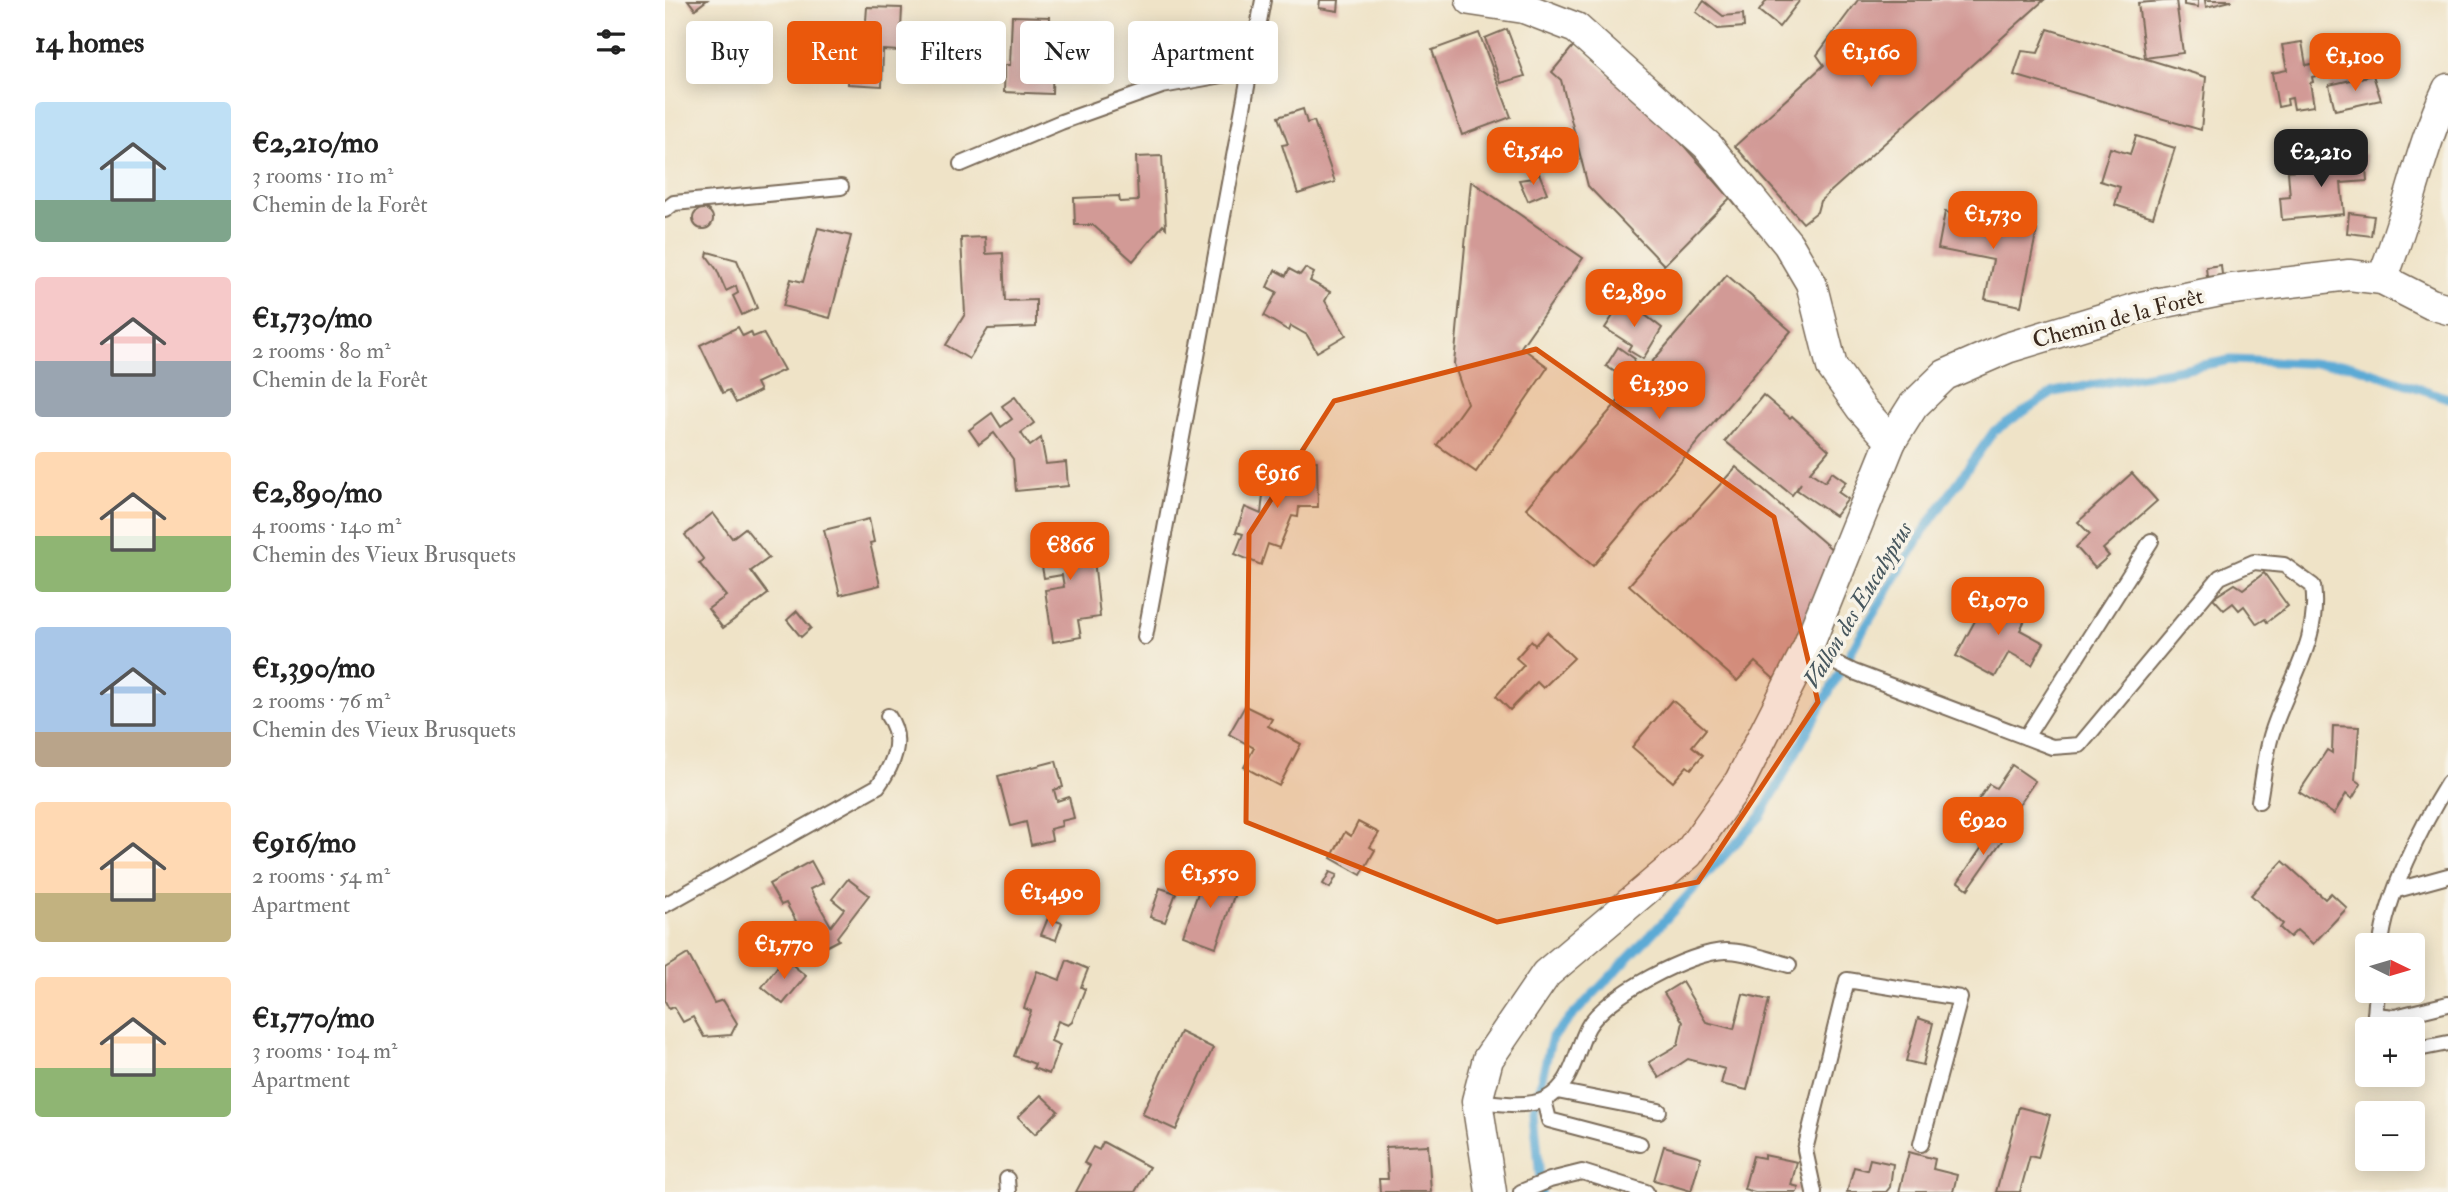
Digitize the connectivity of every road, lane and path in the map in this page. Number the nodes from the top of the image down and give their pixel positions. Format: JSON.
{"nodes":[{"id":1,"x":1263,"y":0,"type":"edge"},
{"id":2,"x":1471,"y":0,"type":"edge"},
{"id":3,"x":1259,"y":21,"type":"edge"},
{"id":4,"x":1173,"y":84,"type":"edge"},
{"id":5,"x":1247,"y":84,"type":"edge"},
{"id":6,"x":2448,"y":89,"type":"edge"},
{"id":7,"x":961,"y":164,"type":"dead end"},
{"id":8,"x":842,"y":187,"type":"dead end"},
{"id":9,"x":665,"y":210,"type":"edge"},
{"id":10,"x":2382,"y":279,"type":"junction"},
{"id":11,"x":2448,"y":309,"type":"edge"},
{"id":12,"x":1891,"y":441,"type":"junction"},
{"id":13,"x":2151,"y":541,"type":"dead end"},
{"id":14,"x":1145,"y":636,"type":"dead end"},
{"id":15,"x":1820,"y":656,"type":"junction"},
{"id":16,"x":888,"y":716,"type":"dead end"},
{"id":17,"x":2027,"y":737,"type":"junction"},
{"id":18,"x":2448,"y":783,"type":"edge"},
{"id":19,"x":2259,"y":801,"type":"dead end"},
{"id":20,"x":2448,"y":876,"type":"edge"},
{"id":21,"x":2397,"y":890,"type":"junction"},
{"id":22,"x":665,"y":905,"type":"edge"},
{"id":23,"x":2382,"y":933,"type":"edge"},
{"id":24,"x":1789,"y":965,"type":"dead end"},
{"id":25,"x":2448,"y":1004,"type":"edge"},
{"id":26,"x":2395,"y":1017,"type":"edge"},
{"id":27,"x":2448,"y":1043,"type":"edge"},
{"id":28,"x":2425,"y":1048,"type":"edge"},
{"id":29,"x":1557,"y":1091,"type":"junction"},
{"id":30,"x":1544,"y":1100,"type":"junction"},
{"id":31,"x":1477,"y":1101,"type":"junction"},
{"id":32,"x":1659,"y":1111,"type":"dead end"},
{"id":33,"x":1640,"y":1144,"type":"dead end"},
{"id":34,"x":1921,"y":1144,"type":"dead end"},
{"id":35,"x":1491,"y":1192,"type":"edge"},
{"id":36,"x":1521,"y":1192,"type":"edge"},
{"id":37,"x":1646,"y":1192,"type":"edge"},
{"id":38,"x":1814,"y":1192,"type":"edge"}],
"edges":[{"from":1,"to":3,"type":"lane"},
{"from":2,"to":12,"type":"street"},
{"from":4,"to":7,"type":"lane"},
{"from":5,"to":14,"type":"lane"},
{"from":6,"to":10,"type":"street"},
{"from":8,"to":9,"type":"lane"},
{"from":10,"to":11,"type":"street","name":"Chemin de la Forêt"},
{"from":10,"to":12,"type":"street","name":"Chemin de la Forêt"},
{"from":12,"to":15,"type":"street","name":"Chemin de la Forêt"},
{"from":13,"to":17,"type":"lane"},
{"from":15,"to":17,"type":"lane"},
{"from":15,"to":31,"type":"street","name":"Chemin de la Forêt"},
{"from":16,"to":22,"type":"lane"},
{"from":17,"to":19,"type":"lane"},
{"from":18,"to":21,"type":"lane"},
{"from":20,"to":21,"type":"lane"},
{"from":21,"to":23,"type":"lane"},
{"from":24,"to":29,"type":"lane"},
{"from":25,"to":26,"type":"lane"},
{"from":27,"to":28,"type":"lane"},
{"from":29,"to":30,"type":"lane"},
{"from":29,"to":32,"type":"lane"},
{"from":30,"to":31,"type":"lane"},
{"from":30,"to":33,"type":"lane"},
{"from":31,"to":35,"type":"street"},
{"from":34,"to":38,"type":"lane"},
{"from":36,"to":37,"type":"lane"}]}
